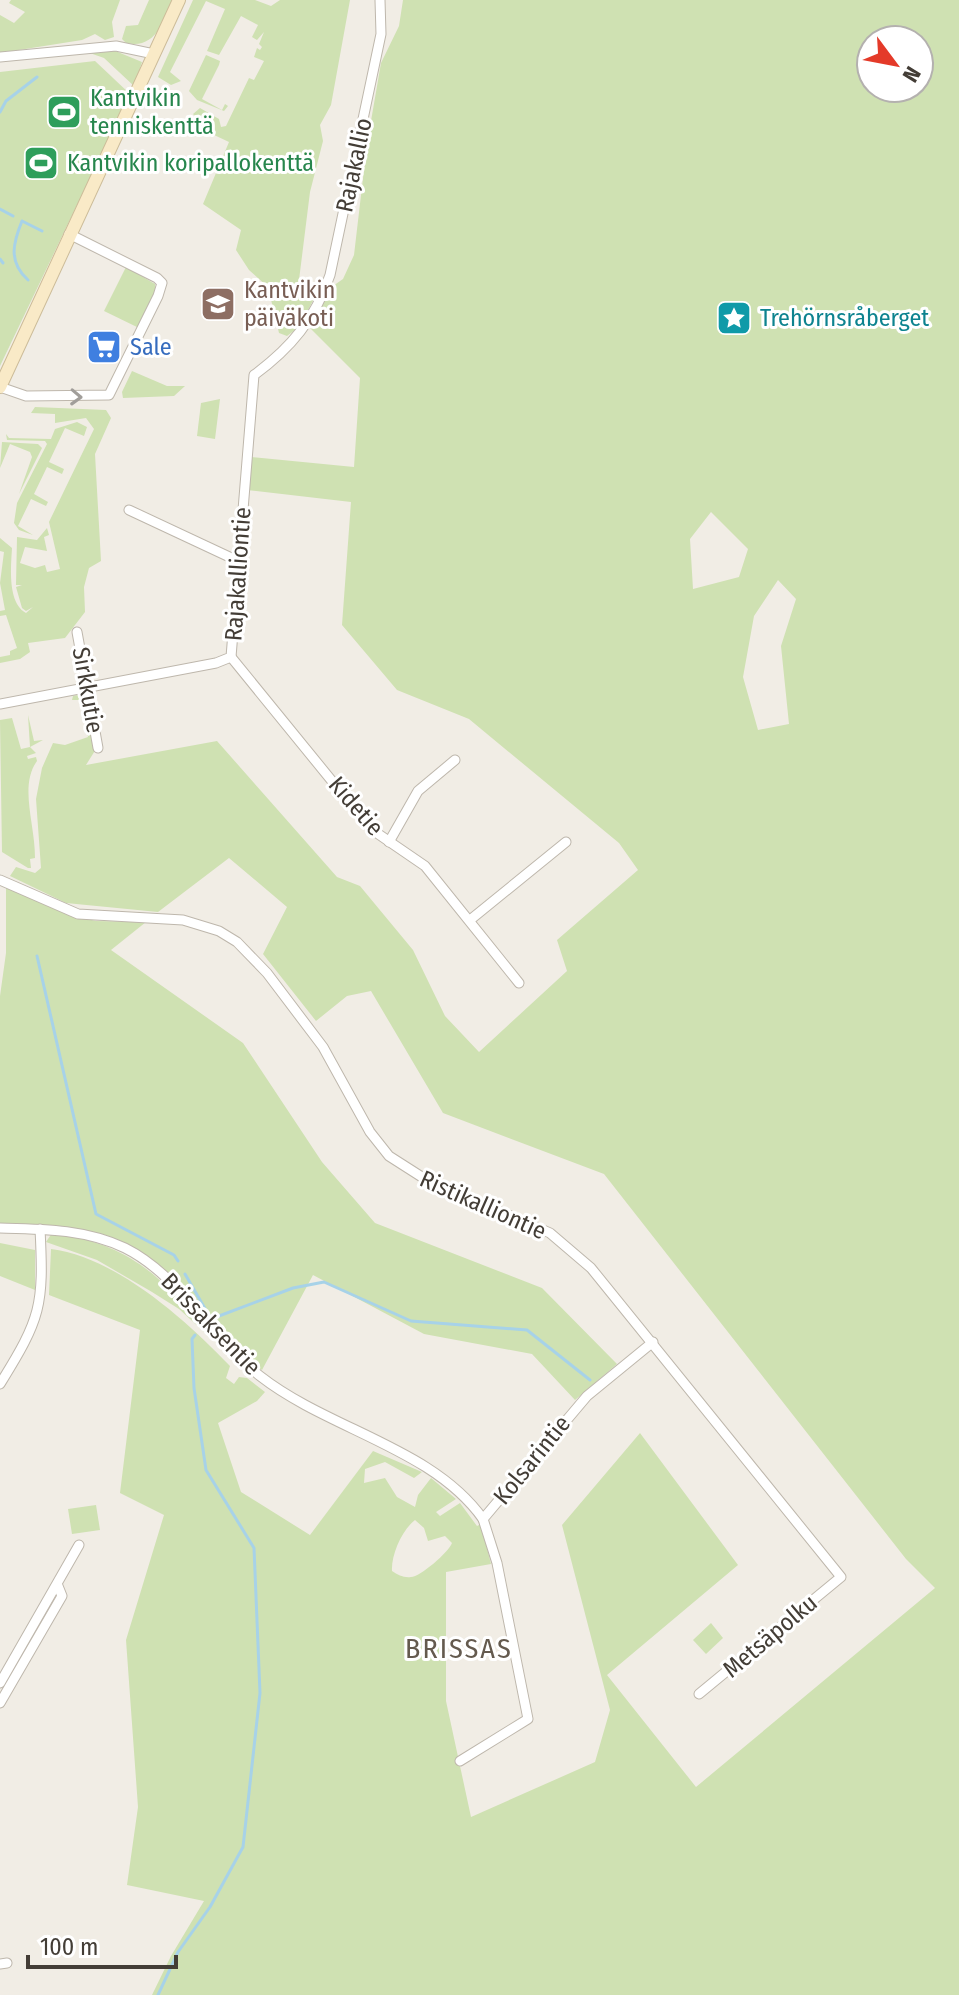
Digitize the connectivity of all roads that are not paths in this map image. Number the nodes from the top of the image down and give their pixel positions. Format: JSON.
{"nodes":[{"id":1,"x":179,"y":0,"type":"edge"},
{"id":2,"x":380,"y":0,"type":"edge"},
{"id":3,"x":154,"y":54,"type":"junction"},
{"id":4,"x":0,"y":57,"type":"edge"},
{"id":5,"x":69,"y":234,"type":"junction"},
{"id":6,"x":306,"y":326,"type":"joint"},
{"id":7,"x":0,"y":387,"type":"edge"},
{"id":8,"x":129,"y":510,"type":"dead end"},
{"id":9,"x":238,"y":561,"type":"junction"},
{"id":10,"x":77,"y":632,"type":"dead end"},
{"id":11,"x":231,"y":657,"type":"junction"},
{"id":12,"x":87,"y":688,"type":"junction"},
{"id":13,"x":0,"y":704,"type":"edge"},
{"id":14,"x":98,"y":748,"type":"dead end"},
{"id":15,"x":455,"y":760,"type":"dead end"},
{"id":16,"x":389,"y":842,"type":"junction"},
{"id":17,"x":566,"y":842,"type":"dead end"},
{"id":18,"x":0,"y":880,"type":"edge"},
{"id":19,"x":470,"y":920,"type":"junction"},
{"id":20,"x":519,"y":983,"type":"dead end"},
{"id":21,"x":0,"y":1228,"type":"edge"},
{"id":22,"x":40,"y":1229,"type":"junction"},
{"id":23,"x":653,"y":1342,"type":"junction"},
{"id":24,"x":0,"y":1384,"type":"edge"},
{"id":25,"x":483,"y":1519,"type":"junction"},
{"id":26,"x":79,"y":1545,"type":"dead end"},
{"id":27,"x":841,"y":1577,"type":"joint"},
{"id":28,"x":58,"y":1586,"type":"junction"},
{"id":29,"x":0,"y":1683,"type":"edge"},
{"id":30,"x":699,"y":1694,"type":"dead end"},
{"id":31,"x":0,"y":1703,"type":"edge"},
{"id":32,"x":460,"y":1761,"type":"dead end"}],
"edges":[{"from":1,"to":3,"type":"street"},
{"from":2,"to":6,"type":"street","name":"Rajakallio"},
{"from":3,"to":4,"type":"street"},
{"from":3,"to":5,"type":"street"},
{"from":5,"to":7,"type":"street"},
{"from":7,"to":5,"type":"street","one_way":true},
{"from":6,"to":9,"type":"street","name":"Rajakalliontie"},
{"from":8,"to":9,"type":"street"},
{"from":9,"to":11,"type":"street","name":"Rajakalliontie"},
{"from":10,"to":12,"type":"street","name":"Sirkkutie"},
{"from":11,"to":12,"type":"street","name":"Rajakalliontie"},
{"from":11,"to":16,"type":"street","name":"Kidetie"},
{"from":12,"to":13,"type":"street","name":"Rajakalliontie"},
{"from":12,"to":14,"type":"street","name":"Sirkkutie"},
{"from":15,"to":16,"type":"street"},
{"from":16,"to":19,"type":"street","name":"Kidetie"},
{"from":17,"to":19,"type":"street"},
{"from":18,"to":23,"type":"street","name":"Ristikalliontie"},
{"from":19,"to":20,"type":"street","name":"Kidetie"},
{"from":21,"to":22,"type":"street","name":"Brissaksentie"},
{"from":22,"to":24,"type":"street"},
{"from":22,"to":25,"type":"street","name":"Brissaksentie"},
{"from":23,"to":25,"type":"street","name":"Kolsarintie"},
{"from":23,"to":27,"type":"street","name":"Ristikalliontie"},
{"from":25,"to":32,"type":"street","name":"Kolsarintie"},
{"from":26,"to":28,"type":"street"},
{"from":27,"to":30,"type":"street","name":"Metsäpolku"},
{"from":28,"to":29,"type":"street"},
{"from":28,"to":31,"type":"street"}]}
